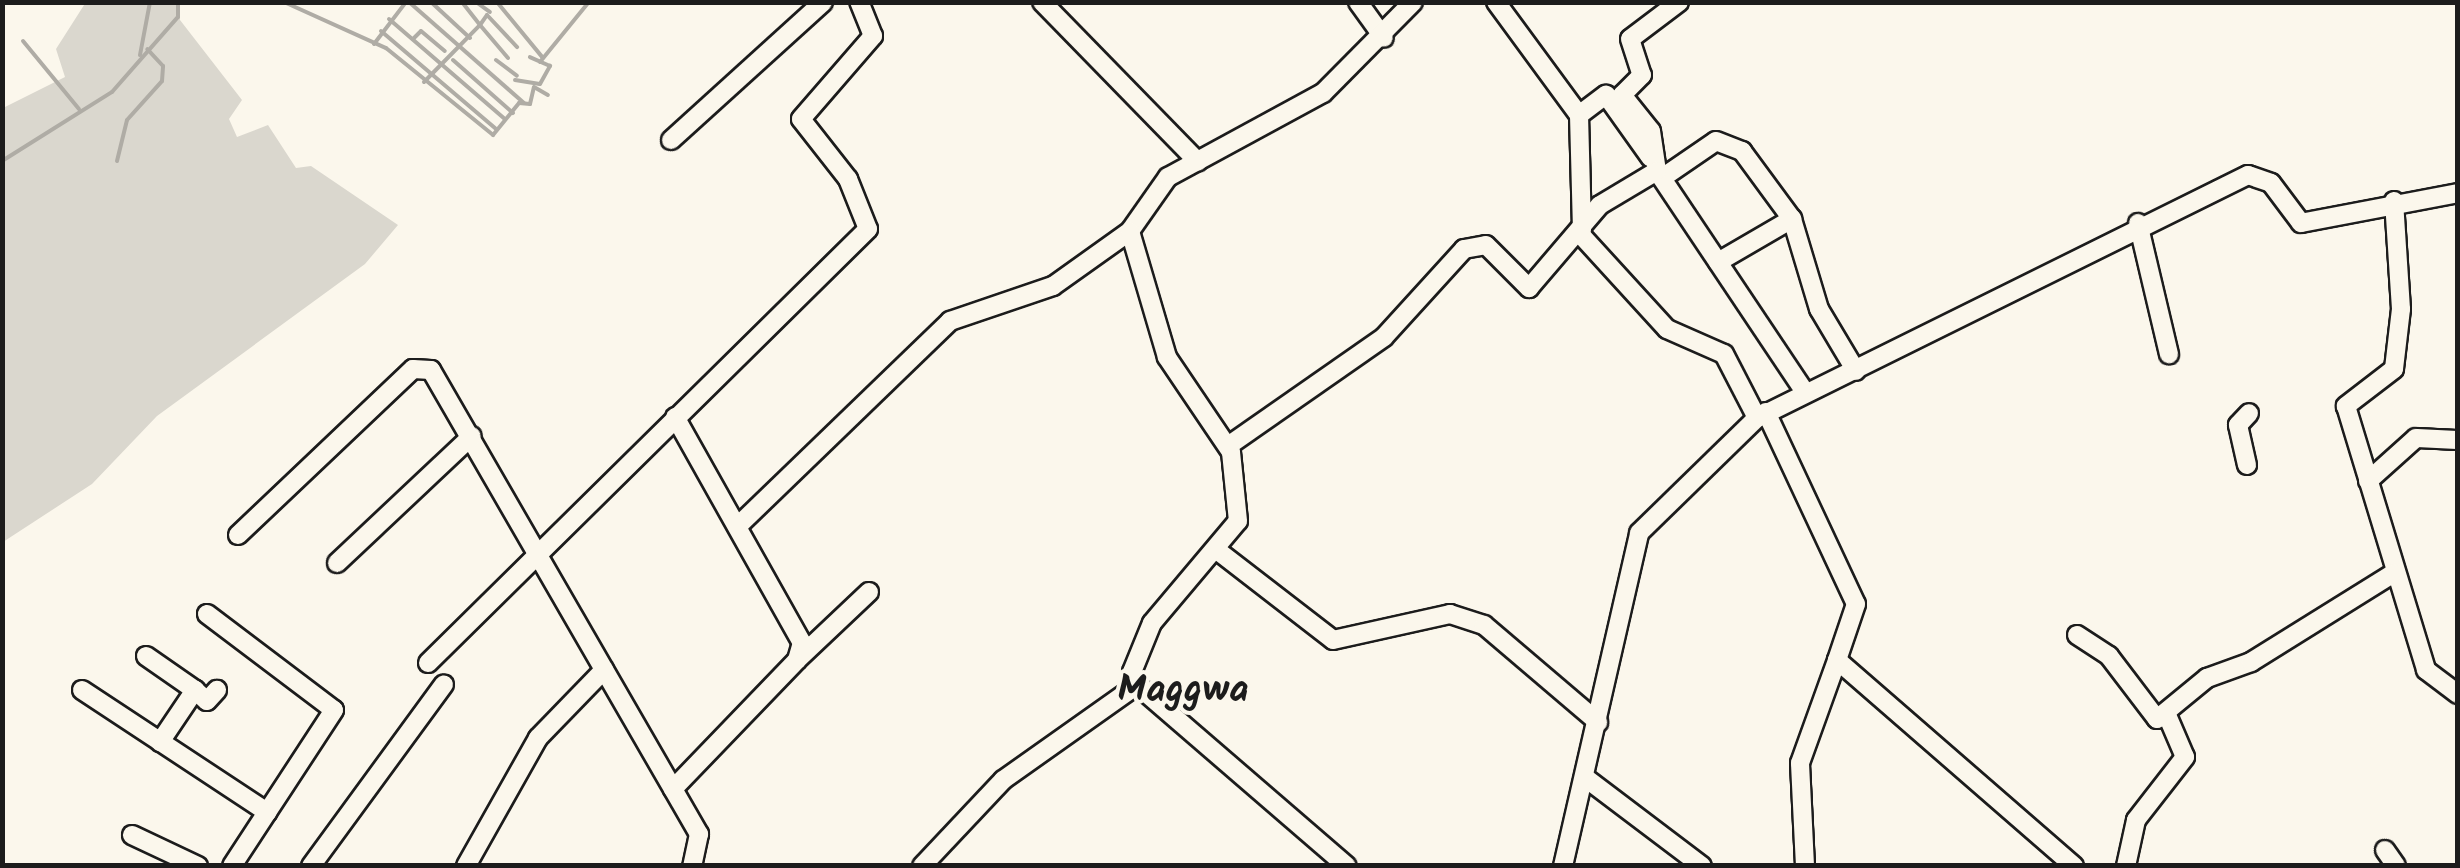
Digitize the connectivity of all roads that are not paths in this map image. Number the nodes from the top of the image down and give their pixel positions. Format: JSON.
{"nodes":[{"id":1,"x":822,"y":2,"type":"edge"},
{"id":2,"x":859,"y":2,"type":"edge"},
{"id":3,"x":1042,"y":2,"type":"edge"},
{"id":4,"x":1358,"y":2,"type":"edge"},
{"id":5,"x":1413,"y":2,"type":"edge"},
{"id":6,"x":1496,"y":2,"type":"edge"},
{"id":7,"x":1680,"y":2,"type":"edge"},
{"id":8,"x":1384,"y":38,"type":"junction"},
{"id":9,"x":1580,"y":115,"type":"junction"},
{"id":10,"x":671,"y":140,"type":"dead end"},
{"id":11,"x":1198,"y":162,"type":"junction"},
{"id":12,"x":1658,"y":170,"type":"junction"},
{"id":13,"x":2458,"y":192,"type":"edge"},
{"id":14,"x":2394,"y":201,"type":"junction"},
{"id":15,"x":1792,"y":219,"type":"junction"},
{"id":16,"x":2138,"y":223,"type":"junction"},
{"id":17,"x":1130,"y":231,"type":"junction"},
{"id":18,"x":1582,"y":236,"type":"junction"},
{"id":19,"x":1718,"y":262,"type":"junction"},
{"id":20,"x":2169,"y":354,"type":"dead end"},
{"id":21,"x":1856,"y":370,"type":"junction"},
{"id":22,"x":1804,"y":391,"type":"junction"},
{"id":23,"x":2249,"y":414,"type":"dead end"},
{"id":24,"x":1762,"y":415,"type":"junction"},
{"id":25,"x":675,"y":417,"type":"junction"},
{"id":26,"x":472,"y":436,"type":"junction"},
{"id":27,"x":2458,"y":440,"type":"edge"},
{"id":28,"x":1228,"y":446,"type":"junction"},
{"id":29,"x":2247,"y":465,"type":"dead end"},
{"id":30,"x":2368,"y":481,"type":"junction"},
{"id":31,"x":741,"y":523,"type":"junction"},
{"id":32,"x":238,"y":535,"type":"dead end"},
{"id":33,"x":1218,"y":551,"type":"junction"},
{"id":34,"x":534,"y":552,"type":"junction"},
{"id":35,"x":337,"y":563,"type":"dead end"},
{"id":36,"x":2394,"y":573,"type":"junction"},
{"id":37,"x":869,"y":592,"type":"dead end"},
{"id":38,"x":207,"y":614,"type":"dead end"},
{"id":39,"x":2077,"y":636,"type":"dead end"},
{"id":40,"x":146,"y":656,"type":"dead end"},
{"id":41,"x":797,"y":660,"type":"junction"},
{"id":42,"x":1837,"y":660,"type":"junction"},
{"id":43,"x":428,"y":664,"type":"dead end"},
{"id":44,"x":604,"y":670,"type":"junction"},
{"id":45,"x":444,"y":684,"type":"dead end"},
{"id":46,"x":1137,"y":685,"type":"junction"},
{"id":47,"x":82,"y":690,"type":"dead end"},
{"id":48,"x":2458,"y":694,"type":"edge"},
{"id":49,"x":2167,"y":715,"type":"junction"},
{"id":50,"x":1598,"y":722,"type":"junction"},
{"id":51,"x":160,"y":742,"type":"junction"},
{"id":52,"x":1587,"y":778,"type":"junction"},
{"id":53,"x":673,"y":789,"type":"junction"},
{"id":54,"x":267,"y":812,"type":"junction"},
{"id":55,"x":132,"y":835,"type":"dead end"},
{"id":56,"x":198,"y":866,"type":"edge"},
{"id":57,"x":232,"y":866,"type":"edge"},
{"id":58,"x":310,"y":866,"type":"edge"},
{"id":59,"x":466,"y":866,"type":"edge"},
{"id":60,"x":692,"y":866,"type":"edge"},
{"id":61,"x":922,"y":866,"type":"edge"},
{"id":62,"x":1347,"y":866,"type":"edge"},
{"id":63,"x":1562,"y":866,"type":"edge"},
{"id":64,"x":1702,"y":866,"type":"edge"},
{"id":65,"x":1806,"y":866,"type":"edge"},
{"id":66,"x":2074,"y":866,"type":"edge"},
{"id":67,"x":2126,"y":866,"type":"edge"}],
"edges":[{"from":1,"to":10,"type":"street"},
{"from":2,"to":25,"type":"street"},
{"from":3,"to":11,"type":"street"},
{"from":4,"to":8,"type":"street"},
{"from":5,"to":8,"type":"street"},
{"from":6,"to":9,"type":"street"},
{"from":7,"to":12,"type":"street"},
{"from":8,"to":11,"type":"street"},
{"from":9,"to":12,"type":"street"},
{"from":9,"to":18,"type":"street"},
{"from":11,"to":17,"type":"street"},
{"from":12,"to":15,"type":"street"},
{"from":12,"to":18,"type":"street"},
{"from":12,"to":19,"type":"street"},
{"from":13,"to":14,"type":"street"},
{"from":14,"to":16,"type":"street"},
{"from":14,"to":30,"type":"street"},
{"from":15,"to":19,"type":"street"},
{"from":15,"to":21,"type":"street"},
{"from":16,"to":20,"type":"street"},
{"from":16,"to":21,"type":"street"},
{"from":17,"to":28,"type":"street"},
{"from":17,"to":31,"type":"street"},
{"from":18,"to":24,"type":"street"},
{"from":18,"to":28,"type":"street"},
{"from":19,"to":22,"type":"street"},
{"from":21,"to":22,"type":"street"},
{"from":22,"to":24,"type":"street"},
{"from":23,"to":29,"type":"street"},
{"from":24,"to":42,"type":"street"},
{"from":24,"to":50,"type":"street"},
{"from":25,"to":31,"type":"street"},
{"from":25,"to":34,"type":"street"},
{"from":26,"to":32,"type":"street"},
{"from":26,"to":34,"type":"street"},
{"from":26,"to":35,"type":"street"},
{"from":27,"to":30,"type":"street"},
{"from":28,"to":33,"type":"street"},
{"from":30,"to":36,"type":"street"},
{"from":31,"to":41,"type":"street"},
{"from":33,"to":46,"type":"street"},
{"from":33,"to":50,"type":"street"},
{"from":34,"to":43,"type":"street"},
{"from":34,"to":44,"type":"street"},
{"from":36,"to":48,"type":"street"},
{"from":36,"to":49,"type":"street"},
{"from":37,"to":41,"type":"street"},
{"from":38,"to":54,"type":"street"},
{"from":39,"to":49,"type":"street"},
{"from":40,"to":51,"type":"street"},
{"from":41,"to":53,"type":"street"},
{"from":42,"to":65,"type":"street"},
{"from":42,"to":66,"type":"street"},
{"from":44,"to":53,"type":"street"},
{"from":44,"to":59,"type":"street"},
{"from":45,"to":58,"type":"street"},
{"from":46,"to":61,"type":"street"},
{"from":46,"to":62,"type":"street"},
{"from":47,"to":51,"type":"street"},
{"from":49,"to":67,"type":"street"},
{"from":50,"to":52,"type":"street"},
{"from":51,"to":54,"type":"street"},
{"from":52,"to":63,"type":"street"},
{"from":52,"to":64,"type":"street"},
{"from":53,"to":60,"type":"street"},
{"from":54,"to":57,"type":"street"},
{"from":55,"to":56,"type":"street"}]}
